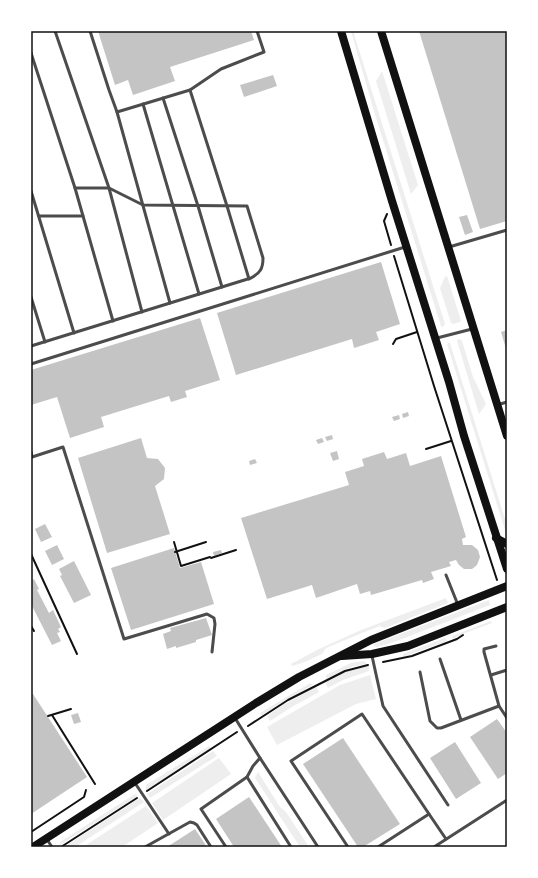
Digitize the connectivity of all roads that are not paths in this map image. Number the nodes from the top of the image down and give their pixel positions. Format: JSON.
{"nodes":[{"id":1,"x":55,"y":31,"type":"edge"},
{"id":2,"x":90,"y":31,"type":"edge"},
{"id":3,"x":257,"y":31,"type":"edge"},
{"id":4,"x":341,"y":31,"type":"edge"},
{"id":5,"x":381,"y":31,"type":"edge"},
{"id":6,"x":31,"y":53,"type":"edge"},
{"id":7,"x":190,"y":90,"type":"junction"},
{"id":8,"x":163,"y":98,"type":"junction"},
{"id":9,"x":144,"y":104,"type":"junction"},
{"id":10,"x":117,"y":112,"type":"junction"},
{"id":11,"x":75,"y":188,"type":"junction"},
{"id":12,"x":109,"y":188,"type":"junction"},
{"id":13,"x":31,"y":191,"type":"edge"},
{"id":14,"x":142,"y":205,"type":"junction"},
{"id":15,"x":173,"y":206,"type":"junction"},
{"id":16,"x":198,"y":206,"type":"junction"},
{"id":17,"x":227,"y":206,"type":"junction"},
{"id":18,"x":39,"y":216,"type":"junction"},
{"id":19,"x":83,"y":216,"type":"junction"},
{"id":20,"x":507,"y":230,"type":"edge"},
{"id":21,"x":406,"y":246,"type":"junction"},
{"id":22,"x":448,"y":247,"type":"junction"},
{"id":23,"x":249,"y":279,"type":"junction"},
{"id":24,"x":222,"y":287,"type":"junction"},
{"id":25,"x":199,"y":294,"type":"junction"},
{"id":26,"x":31,"y":297,"type":"edge"},
{"id":27,"x":170,"y":303,"type":"junction"},
{"id":28,"x":142,"y":312,"type":"junction"},
{"id":29,"x":113,"y":321,"type":"junction"},
{"id":30,"x":474,"y":329,"type":"junction"},
{"id":31,"x":74,"y":332,"type":"junction"},
{"id":32,"x":435,"y":339,"type":"junction"},
{"id":33,"x":45,"y":342,"type":"junction"},
{"id":34,"x":31,"y":346,"type":"edge"},
{"id":35,"x":31,"y":364,"type":"edge"},
{"id":36,"x":507,"y":402,"type":"edge"},
{"id":37,"x":498,"y":405,"type":"junction"},
{"id":38,"x":507,"y":436,"type":"edge"},
{"id":39,"x":31,"y":452,"type":"edge"},
{"id":40,"x":496,"y":538,"type":"junction"},
{"id":41,"x":507,"y":544,"type":"edge"},
{"id":42,"x":507,"y":569,"type":"edge"},
{"id":43,"x":446,"y":575,"type":"dead end"},
{"id":44,"x":507,"y":586,"type":"edge"},
{"id":45,"x":458,"y":606,"type":"junction"},
{"id":46,"x":507,"y":607,"type":"edge"},
{"id":47,"x":496,"y":646,"type":"dead end"},
{"id":48,"x":212,"y":652,"type":"dead end"},
{"id":49,"x":372,"y":654,"type":"junction"},
{"id":50,"x":339,"y":656,"type":"junction"},
{"id":51,"x":440,"y":659,"type":"dead end"},
{"id":52,"x":507,"y":670,"type":"edge"},
{"id":53,"x":420,"y":672,"type":"dead end"},
{"id":54,"x":491,"y":675,"type":"junction"},
{"id":55,"x":499,"y":706,"type":"junction"},
{"id":56,"x":234,"y":717,"type":"junction"},
{"id":57,"x":507,"y":718,"type":"edge"},
{"id":58,"x":461,"y":720,"type":"junction"},
{"id":59,"x":260,"y":758,"type":"junction"},
{"id":60,"x":248,"y":777,"type":"junction"},
{"id":61,"x":134,"y":782,"type":"junction"},
{"id":62,"x":507,"y":800,"type":"edge"},
{"id":63,"x":448,"y":805,"type":"dead end"},
{"id":64,"x":429,"y":814,"type":"junction"},
{"id":65,"x":169,"y":834,"type":"junction"},
{"id":66,"x":46,"y":838,"type":"junction"},
{"id":67,"x":446,"y":839,"type":"junction"},
{"id":68,"x":33,"y":847,"type":"edge"},
{"id":69,"x":52,"y":847,"type":"edge"},
{"id":70,"x":146,"y":847,"type":"edge"},
{"id":71,"x":211,"y":847,"type":"edge"},
{"id":72,"x":226,"y":847,"type":"edge"},
{"id":73,"x":291,"y":847,"type":"edge"},
{"id":74,"x":318,"y":847,"type":"edge"},
{"id":75,"x":348,"y":847,"type":"edge"},
{"id":76,"x":378,"y":847,"type":"edge"},
{"id":77,"x":434,"y":847,"type":"edge"}],
"edges":[{"from":1,"to":12,"type":"lane"},
{"from":2,"to":10,"type":"lane"},
{"from":3,"to":7,"type":"lane"},
{"from":4,"to":21,"type":"main road"},
{"from":5,"to":22,"type":"main road"},
{"from":6,"to":11,"type":"lane"},
{"from":7,"to":8,"type":"lane"},
{"from":7,"to":17,"type":"lane"},
{"from":8,"to":9,"type":"lane"},
{"from":8,"to":16,"type":"lane"},
{"from":9,"to":10,"type":"lane"},
{"from":9,"to":15,"type":"lane"},
{"from":10,"to":14,"type":"lane"},
{"from":11,"to":12,"type":"lane"},
{"from":11,"to":19,"type":"lane"},
{"from":12,"to":14,"type":"lane"},
{"from":12,"to":28,"type":"lane"},
{"from":13,"to":18,"type":"lane"},
{"from":14,"to":15,"type":"lane"},
{"from":14,"to":27,"type":"lane"},
{"from":15,"to":16,"type":"lane"},
{"from":15,"to":25,"type":"lane"},
{"from":16,"to":17,"type":"lane"},
{"from":16,"to":24,"type":"lane"},
{"from":17,"to":23,"type":"lane"},
{"from":17,"to":23,"type":"lane"},
{"from":18,"to":19,"type":"lane"},
{"from":18,"to":31,"type":"lane"},
{"from":19,"to":29,"type":"lane"},
{"from":20,"to":22,"type":"lane"},
{"from":21,"to":32,"type":"main road"},
{"from":21,"to":35,"type":"lane"},
{"from":22,"to":30,"type":"main road"},
{"from":23,"to":24,"type":"lane"},
{"from":24,"to":25,"type":"lane"},
{"from":25,"to":27,"type":"lane"},
{"from":26,"to":33,"type":"lane"},
{"from":27,"to":28,"type":"lane"},
{"from":28,"to":29,"type":"lane"},
{"from":29,"to":31,"type":"lane"},
{"from":30,"to":32,"type":"lane"},
{"from":30,"to":37,"type":"main road"},
{"from":31,"to":33,"type":"lane"},
{"from":32,"to":40,"type":"main road"},
{"from":33,"to":34,"type":"lane"},
{"from":36,"to":37,"type":"lane"},
{"from":37,"to":38,"type":"main road"},
{"from":39,"to":48,"type":"lane"},
{"from":40,"to":41,"type":"main road"},
{"from":40,"to":42,"type":"main road"},
{"from":43,"to":45,"type":"lane"},
{"from":44,"to":45,"type":"main road"},
{"from":45,"to":50,"type":"main road"},
{"from":46,"to":49,"type":"main road"},
{"from":47,"to":54,"type":"lane"},
{"from":49,"to":50,"type":"main road"},
{"from":49,"to":63,"type":"lane"},
{"from":50,"to":56,"type":"main road"},
{"from":51,"to":58,"type":"lane"},
{"from":52,"to":54,"type":"lane"},
{"from":53,"to":58,"type":"lane"},
{"from":54,"to":55,"type":"lane"},
{"from":55,"to":57,"type":"lane"},
{"from":55,"to":58,"type":"lane"},
{"from":56,"to":59,"type":"lane"},
{"from":56,"to":61,"type":"main road"},
{"from":59,"to":60,"type":"lane"},
{"from":59,"to":74,"type":"lane"},
{"from":60,"to":72,"type":"lane"},
{"from":60,"to":73,"type":"lane"},
{"from":61,"to":65,"type":"lane"},
{"from":61,"to":66,"type":"main road"},
{"from":62,"to":67,"type":"lane"},
{"from":64,"to":67,"type":"lane"},
{"from":64,"to":75,"type":"lane"},
{"from":64,"to":76,"type":"lane"},
{"from":65,"to":70,"type":"lane"},
{"from":65,"to":71,"type":"lane"},
{"from":66,"to":68,"type":"main road"},
{"from":66,"to":69,"type":"lane"},
{"from":67,"to":77,"type":"lane"}]}
